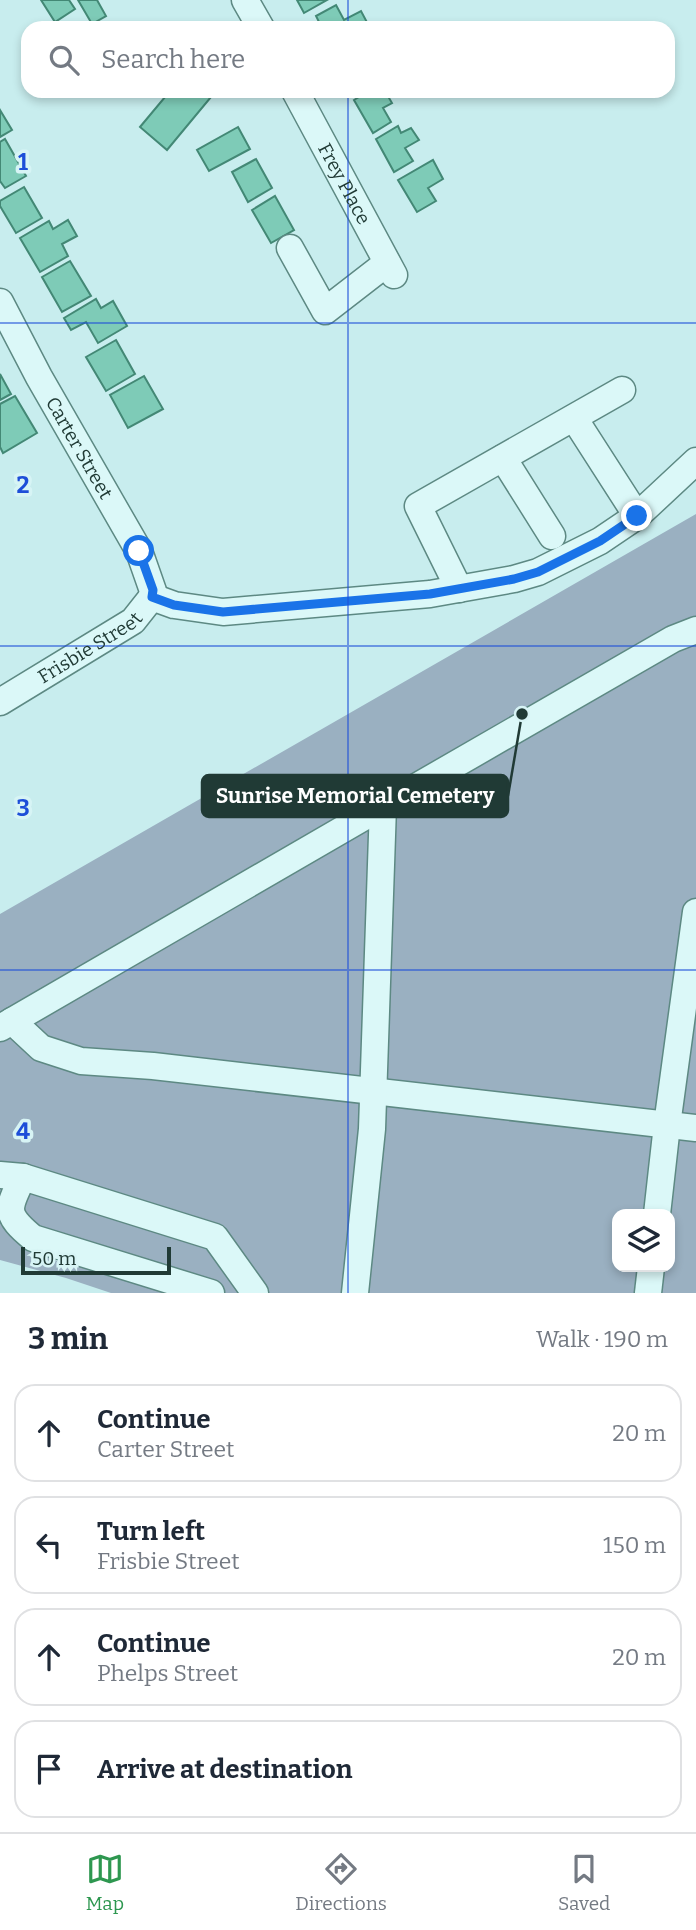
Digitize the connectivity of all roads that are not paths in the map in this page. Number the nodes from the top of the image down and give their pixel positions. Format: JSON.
{"nodes":[{"id":1,"x":245,"y":0,"type":"edge"},
{"id":2,"x":257,"y":21,"type":"edge"},
{"id":3,"x":299,"y":98,"type":"edge"},
{"id":4,"x":290,"y":248,"type":"dead end"},
{"id":5,"x":0,"y":302,"type":"edge"},
{"id":6,"x":622,"y":390,"type":"dead end"},
{"id":7,"x":575,"y":418,"type":"junction"},
{"id":8,"x":503,"y":458,"type":"junction"},
{"id":9,"x":696,"y":461,"type":"edge"},
{"id":10,"x":637,"y":516,"type":"junction"},
{"id":11,"x":552,"y":536,"type":"dead end"},
{"id":12,"x":459,"y":589,"type":"junction"},
{"id":13,"x":152,"y":597,"type":"junction"},
{"id":14,"x":696,"y":631,"type":"edge"},
{"id":15,"x":0,"y":702,"type":"edge"},
{"id":16,"x":383,"y":806,"type":"junction"},
{"id":17,"x":696,"y":912,"type":"edge"},
{"id":18,"x":6,"y":1024,"type":"edge"},
{"id":19,"x":373,"y":1091,"type":"junction"},
{"id":20,"x":667,"y":1125,"type":"junction"},
{"id":21,"x":696,"y":1128,"type":"edge"},
{"id":22,"x":12,"y":1176,"type":"edge"},
{"id":23,"x":658,"y":1209,"type":"edge"},
{"id":24,"x":650,"y":1272,"type":"edge"},
{"id":25,"x":211,"y":1293,"type":"edge"},
{"id":26,"x":255,"y":1293,"type":"edge"},
{"id":27,"x":355,"y":1293,"type":"edge"},
{"id":28,"x":648,"y":1293,"type":"edge"}],
"edges":[{"from":1,"to":2,"type":"street"},
{"from":3,"to":4,"type":"street","name":"Frey Place"},
{"from":5,"to":13,"type":"street","name":"Carter Street"},
{"from":6,"to":7,"type":"street"},
{"from":7,"to":8,"type":"street"},
{"from":7,"to":10,"type":"street"},
{"from":8,"to":11,"type":"street"},
{"from":8,"to":12,"type":"street"},
{"from":9,"to":10,"type":"street","name":"Frisbie Street"},
{"from":10,"to":12,"type":"street","name":"Frisbie Street"},
{"from":12,"to":13,"type":"street","name":"Frisbie Street"},
{"from":13,"to":15,"type":"street","name":"Frisbie Street"},
{"from":14,"to":16,"type":"street"},
{"from":16,"to":18,"type":"street"},
{"from":16,"to":19,"type":"street"},
{"from":17,"to":20,"type":"street"},
{"from":18,"to":19,"type":"street"},
{"from":19,"to":20,"type":"street"},
{"from":19,"to":27,"type":"street"},
{"from":20,"to":21,"type":"street"},
{"from":20,"to":23,"type":"street"},
{"from":22,"to":25,"type":"street"},
{"from":22,"to":26,"type":"street"},
{"from":24,"to":28,"type":"street"}]}
